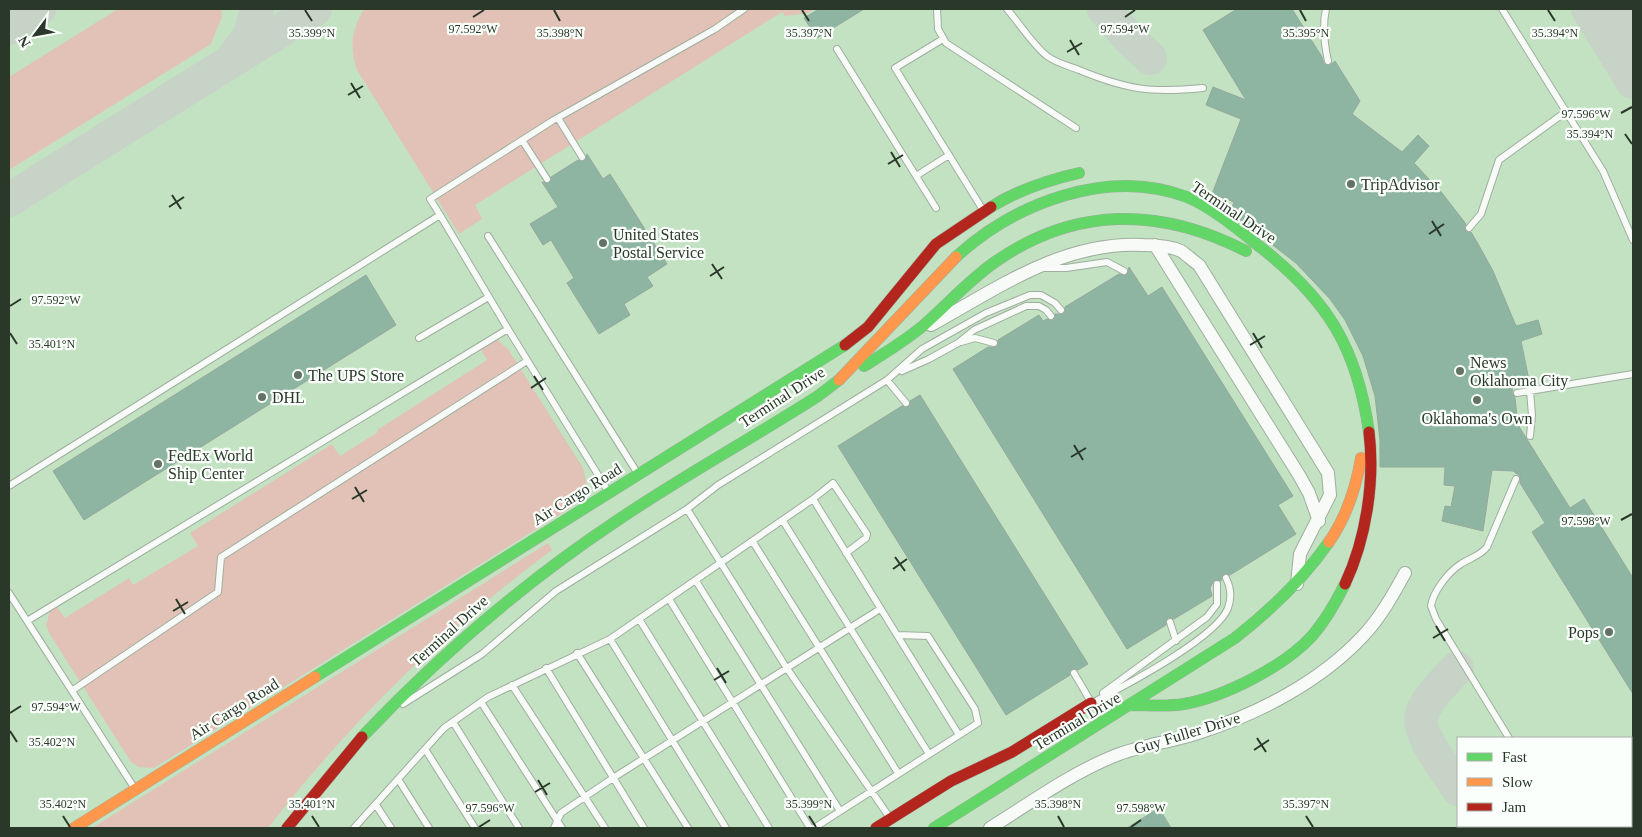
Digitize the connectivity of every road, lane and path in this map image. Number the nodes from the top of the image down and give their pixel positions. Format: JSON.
{"nodes":[{"id":1,"x":744,"y":9,"type":"edge"},
{"id":2,"x":937,"y":9,"type":"edge"},
{"id":3,"x":1007,"y":9,"type":"edge"},
{"id":4,"x":1326,"y":9,"type":"edge"},
{"id":5,"x":1502,"y":9,"type":"edge"},
{"id":6,"x":943,"y":39,"type":"junction"},
{"id":7,"x":837,"y":49,"type":"dead end"},
{"id":8,"x":1328,"y":61,"type":"dead end"},
{"id":9,"x":1203,"y":88,"type":"dead end"},
{"id":10,"x":1567,"y":111,"type":"junction"},
{"id":11,"x":558,"y":118,"type":"junction"},
{"id":12,"x":1076,"y":128,"type":"dead end"},
{"id":13,"x":522,"y":140,"type":"junction"},
{"id":14,"x":949,"y":155,"type":"junction"},
{"id":15,"x":582,"y":157,"type":"dead end"},
{"id":16,"x":1079,"y":172,"type":"dead end"},
{"id":17,"x":916,"y":176,"type":"junction"},
{"id":18,"x":547,"y":179,"type":"dead end"},
{"id":19,"x":936,"y":208,"type":"dead end"},
{"id":20,"x":983,"y":210,"type":"junction"},
{"id":21,"x":440,"y":215,"type":"junction"},
{"id":22,"x":1469,"y":228,"type":"dead end"},
{"id":23,"x":488,"y":236,"type":"dead end"},
{"id":24,"x":1633,"y":240,"type":"edge"},
{"id":25,"x":1155,"y":245,"type":"junction"},
{"id":26,"x":1034,"y":268,"type":"junction"},
{"id":27,"x":1124,"y":270,"type":"dead end"},
{"id":28,"x":487,"y":298,"type":"junction"},
{"id":29,"x":1061,"y":310,"type":"dead end"},
{"id":30,"x":1051,"y":316,"type":"dead end"},
{"id":31,"x":508,"y":329,"type":"junction"},
{"id":32,"x":911,"y":336,"type":"junction"},
{"id":33,"x":419,"y":338,"type":"dead end"},
{"id":34,"x":958,"y":343,"type":"junction"},
{"id":35,"x":994,"y":343,"type":"dead end"},
{"id":36,"x":527,"y":361,"type":"junction"},
{"id":37,"x":898,"y":372,"type":"junction"},
{"id":38,"x":1633,"y":374,"type":"edge"},
{"id":39,"x":886,"y":380,"type":"junction"},
{"id":40,"x":832,"y":386,"type":"junction"},
{"id":41,"x":1530,"y":391,"type":"junction"},
{"id":42,"x":1517,"y":393,"type":"dead end"},
{"id":43,"x":906,"y":404,"type":"dead end"},
{"id":44,"x":1530,"y":436,"type":"dead end"},
{"id":45,"x":639,"y":475,"type":"junction"},
{"id":46,"x":1516,"y":479,"type":"dead end"},
{"id":47,"x":9,"y":486,"type":"edge"},
{"id":48,"x":609,"y":493,"type":"junction"},
{"id":49,"x":814,"y":500,"type":"junction"},
{"id":50,"x":687,"y":509,"type":"junction"},
{"id":51,"x":783,"y":521,"type":"junction"},
{"id":52,"x":1319,"y":521,"type":"junction"},
{"id":53,"x":753,"y":542,"type":"junction"},
{"id":54,"x":846,"y":553,"type":"junction"},
{"id":55,"x":722,"y":564,"type":"junction"},
{"id":56,"x":1405,"y":573,"type":"dead end"},
{"id":57,"x":1226,"y":578,"type":"dead end"},
{"id":58,"x":696,"y":581,"type":"junction"},
{"id":59,"x":1217,"y":584,"type":"dead end"},
{"id":60,"x":1297,"y":585,"type":"junction"},
{"id":61,"x":9,"y":593,"type":"edge"},
{"id":62,"x":669,"y":599,"type":"junction"},
{"id":63,"x":880,"y":609,"type":"junction"},
{"id":64,"x":639,"y":619,"type":"junction"},
{"id":65,"x":27,"y":621,"type":"junction"},
{"id":66,"x":1170,"y":622,"type":"dead end"},
{"id":67,"x":849,"y":628,"type":"junction"},
{"id":68,"x":897,"y":635,"type":"junction"},
{"id":69,"x":610,"y":638,"type":"junction"},
{"id":70,"x":1176,"y":641,"type":"junction"},
{"id":71,"x":819,"y":647,"type":"junction"},
{"id":72,"x":577,"y":653,"type":"junction"},
{"id":73,"x":786,"y":667,"type":"junction"},
{"id":74,"x":546,"y":668,"type":"junction"},
{"id":75,"x":1074,"y":673,"type":"dead end"},
{"id":76,"x":761,"y":683,"type":"junction"},
{"id":77,"x":512,"y":685,"type":"junction"},
{"id":78,"x":73,"y":690,"type":"junction"},
{"id":79,"x":732,"y":701,"type":"junction"},
{"id":80,"x":481,"y":702,"type":"junction"},
{"id":81,"x":1091,"y":703,"type":"junction"},
{"id":82,"x":1130,"y":705,"type":"junction"},
{"id":83,"x":383,"y":716,"type":"junction"},
{"id":84,"x":702,"y":720,"type":"junction"},
{"id":85,"x":453,"y":722,"type":"junction"},
{"id":86,"x":1043,"y":733,"type":"junction"},
{"id":87,"x":959,"y":735,"type":"junction"},
{"id":88,"x":1508,"y":737,"type":"edge"},
{"id":89,"x":672,"y":740,"type":"junction"},
{"id":90,"x":425,"y":749,"type":"junction"},
{"id":91,"x":1055,"y":752,"type":"junction"},
{"id":92,"x":929,"y":754,"type":"junction"},
{"id":93,"x":644,"y":758,"type":"junction"},
{"id":94,"x":898,"y":773,"type":"junction"},
{"id":95,"x":612,"y":778,"type":"junction"},
{"id":96,"x":398,"y":779,"type":"junction"},
{"id":97,"x":135,"y":790,"type":"junction"},
{"id":98,"x":871,"y":790,"type":"junction"},
{"id":99,"x":586,"y":796,"type":"junction"},
{"id":100,"x":376,"y":805,"type":"junction"},
{"id":101,"x":840,"y":811,"type":"junction"},
{"id":102,"x":558,"y":821,"type":"junction"},
{"id":103,"x":894,"y":824,"type":"edge"},
{"id":104,"x":74,"y":828,"type":"edge"},
{"id":105,"x":287,"y":828,"type":"edge"},
{"id":106,"x":354,"y":828,"type":"edge"},
{"id":107,"x":390,"y":828,"type":"edge"},
{"id":108,"x":429,"y":828,"type":"edge"},
{"id":109,"x":475,"y":828,"type":"edge"},
{"id":110,"x":520,"y":828,"type":"edge"},
{"id":111,"x":554,"y":828,"type":"edge"},
{"id":112,"x":562,"y":828,"type":"edge"},
{"id":113,"x":606,"y":828,"type":"edge"},
{"id":114,"x":644,"y":828,"type":"edge"},
{"id":115,"x":688,"y":828,"type":"edge"},
{"id":116,"x":726,"y":828,"type":"edge"},
{"id":117,"x":769,"y":828,"type":"edge"},
{"id":118,"x":812,"y":828,"type":"edge"},
{"id":119,"x":876,"y":828,"type":"edge"},
{"id":120,"x":934,"y":828,"type":"edge"},
{"id":121,"x":990,"y":828,"type":"edge"}],
"edges":[{"from":1,"to":11,"type":"lane"},
{"from":2,"to":6,"type":"lane"},
{"from":3,"to":9,"type":"lane"},
{"from":4,"to":8,"type":"lane"},
{"from":5,"to":10,"type":"lane"},
{"from":6,"to":12,"type":"lane"},
{"from":6,"to":14,"type":"lane"},
{"from":7,"to":17,"type":"lane"},
{"from":10,"to":22,"type":"lane"},
{"from":10,"to":24,"type":"lane"},
{"from":11,"to":13,"type":"lane"},
{"from":11,"to":15,"type":"lane"},
{"from":13,"to":18,"type":"lane"},
{"from":13,"to":21,"type":"lane"},
{"from":14,"to":17,"type":"lane"},
{"from":14,"to":20,"type":"lane"},
{"from":16,"to":20,"type":"main road","name":"Air Cargo Road"},
{"from":17,"to":19,"type":"lane"},
{"from":20,"to":45,"type":"main road","name":"Air Cargo Road"},
{"from":21,"to":28,"type":"lane"},
{"from":21,"to":47,"type":"lane"},
{"from":23,"to":45,"type":"lane"},
{"from":25,"to":26,"type":"street"},
{"from":25,"to":52,"type":"street"},
{"from":25,"to":52,"type":"street"},
{"from":26,"to":27,"type":"lane"},
{"from":26,"to":32,"type":"street"},
{"from":28,"to":31,"type":"lane"},
{"from":28,"to":33,"type":"lane"},
{"from":29,"to":37,"type":"lane"},
{"from":30,"to":34,"type":"lane"},
{"from":31,"to":36,"type":"lane"},
{"from":31,"to":65,"type":"lane"},
{"from":32,"to":40,"type":"main road"},
{"from":32,"to":60,"type":"main road"},
{"from":34,"to":35,"type":"lane"},
{"from":34,"to":37,"type":"lane"},
{"from":36,"to":48,"type":"lane"},
{"from":36,"to":78,"type":"lane"},
{"from":37,"to":39,"type":"lane"},
{"from":38,"to":41,"type":"lane"},
{"from":39,"to":43,"type":"lane"},
{"from":39,"to":50,"type":"lane"},
{"from":40,"to":82,"type":"main road","name":"Terminal Drive"},
{"from":40,"to":83,"type":"main road","name":"Terminal Drive"},
{"from":41,"to":42,"type":"lane"},
{"from":41,"to":44,"type":"lane"},
{"from":45,"to":48,"type":"main road","name":"Air Cargo Road"},
{"from":46,"to":88,"type":"lane"},
{"from":48,"to":97,"type":"main road","name":"Air Cargo Road"},
{"from":49,"to":51,"type":"lane"},
{"from":49,"to":54,"type":"lane"},
{"from":49,"to":54,"type":"lane"},
{"from":50,"to":55,"type":"lane"},
{"from":50,"to":83,"type":"lane"},
{"from":51,"to":53,"type":"lane"},
{"from":51,"to":67,"type":"lane"},
{"from":52,"to":60,"type":"street"},
{"from":53,"to":55,"type":"lane"},
{"from":53,"to":71,"type":"lane"},
{"from":54,"to":63,"type":"lane"},
{"from":55,"to":58,"type":"lane"},
{"from":55,"to":73,"type":"lane"},
{"from":56,"to":121,"type":"street","name":"Guy Fuller Drive"},
{"from":57,"to":81,"type":"lane"},
{"from":58,"to":62,"type":"lane"},
{"from":58,"to":76,"type":"lane"},
{"from":59,"to":70,"type":"lane"},
{"from":60,"to":82,"type":"main road"},
{"from":61,"to":65,"type":"lane"},
{"from":62,"to":64,"type":"lane"},
{"from":62,"to":79,"type":"lane"},
{"from":63,"to":67,"type":"lane"},
{"from":63,"to":68,"type":"lane"},
{"from":64,"to":69,"type":"lane"},
{"from":64,"to":84,"type":"lane"},
{"from":65,"to":78,"type":"lane"},
{"from":66,"to":70,"type":"lane"},
{"from":67,"to":71,"type":"lane"},
{"from":67,"to":92,"type":"lane"},
{"from":68,"to":87,"type":"lane"},
{"from":68,"to":87,"type":"lane"},
{"from":69,"to":72,"type":"lane"},
{"from":69,"to":89,"type":"lane"},
{"from":70,"to":81,"type":"lane"},
{"from":71,"to":73,"type":"lane"},
{"from":71,"to":94,"type":"lane"},
{"from":72,"to":74,"type":"lane"},
{"from":72,"to":93,"type":"lane"},
{"from":73,"to":76,"type":"lane"},
{"from":73,"to":98,"type":"lane"},
{"from":74,"to":77,"type":"lane"},
{"from":74,"to":95,"type":"lane"},
{"from":75,"to":81,"type":"lane"},
{"from":76,"to":79,"type":"lane"},
{"from":76,"to":101,"type":"lane"},
{"from":77,"to":80,"type":"lane"},
{"from":77,"to":99,"type":"lane"},
{"from":78,"to":97,"type":"lane"},
{"from":79,"to":84,"type":"lane"},
{"from":79,"to":118,"type":"lane"},
{"from":80,"to":85,"type":"lane"},
{"from":80,"to":102,"type":"lane"},
{"from":81,"to":86,"type":"main road"},
{"from":82,"to":91,"type":"main road","name":"Terminal Drive"},
{"from":83,"to":105,"type":"main road","name":"Terminal Drive"},
{"from":84,"to":89,"type":"lane"},
{"from":84,"to":117,"type":"lane"},
{"from":85,"to":90,"type":"lane"},
{"from":85,"to":110,"type":"lane"},
{"from":86,"to":91,"type":"main road"},
{"from":86,"to":103,"type":"main road"},
{"from":87,"to":92,"type":"lane"},
{"from":89,"to":93,"type":"lane"},
{"from":89,"to":116,"type":"lane"},
{"from":90,"to":96,"type":"lane"},
{"from":90,"to":109,"type":"lane"},
{"from":91,"to":120,"type":"main road","name":"Terminal Drive"},
{"from":92,"to":94,"type":"lane"},
{"from":93,"to":95,"type":"lane"},
{"from":93,"to":115,"type":"lane"},
{"from":94,"to":98,"type":"lane"},
{"from":95,"to":99,"type":"lane"},
{"from":95,"to":114,"type":"lane"},
{"from":96,"to":100,"type":"lane"},
{"from":96,"to":108,"type":"lane"},
{"from":97,"to":104,"type":"main road","name":"Air Cargo Road"},
{"from":98,"to":101,"type":"lane"},
{"from":98,"to":103,"type":"lane"},
{"from":99,"to":102,"type":"lane"},
{"from":99,"to":113,"type":"lane"},
{"from":100,"to":106,"type":"lane"},
{"from":100,"to":107,"type":"lane"},
{"from":101,"to":118,"type":"lane"},
{"from":102,"to":111,"type":"lane"},
{"from":102,"to":112,"type":"lane"},
{"from":103,"to":119,"type":"main road"}]}
